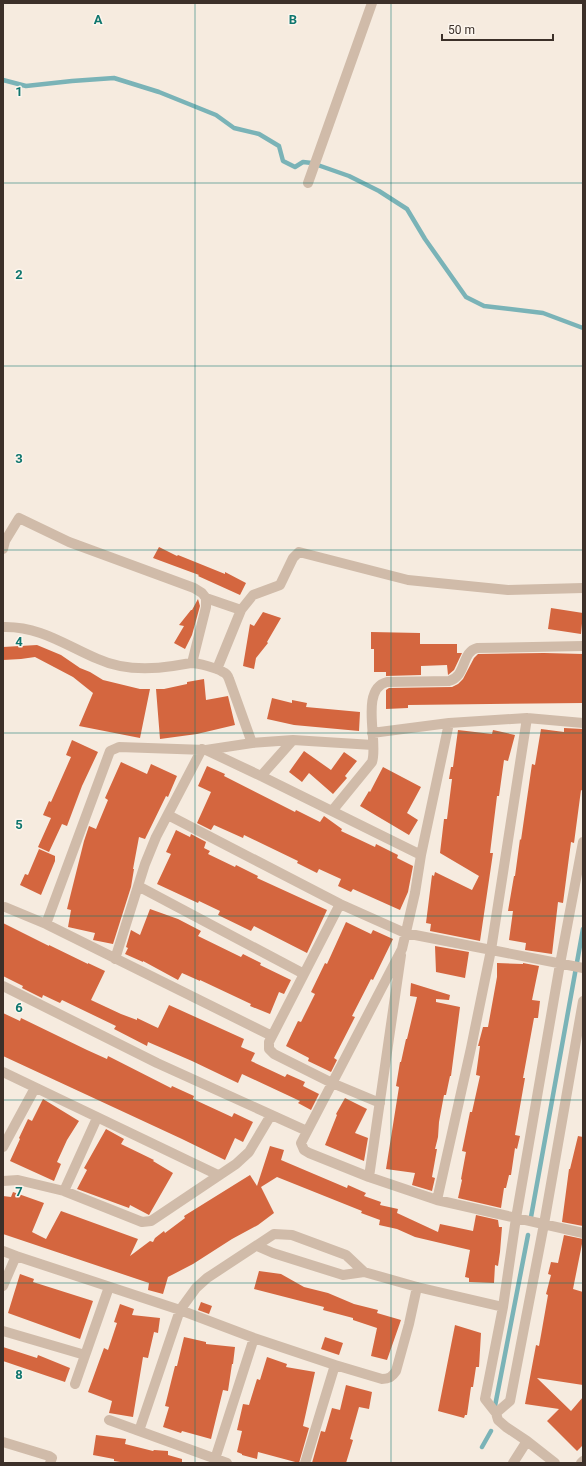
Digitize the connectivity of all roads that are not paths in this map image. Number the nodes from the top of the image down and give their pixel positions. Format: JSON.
{"nodes":[{"id":1,"x":372,"y":3,"type":"edge"},
{"id":2,"x":308,"y":183,"type":"dead end"},
{"id":3,"x":3,"y":549,"type":"edge"},
{"id":4,"x":583,"y":588,"type":"edge"},
{"id":5,"x":206,"y":598,"type":"junction"},
{"id":6,"x":241,"y":610,"type":"junction"},
{"id":7,"x":3,"y":627,"type":"edge"},
{"id":8,"x":583,"y":646,"type":"edge"},
{"id":9,"x":192,"y":663,"type":"junction"},
{"id":10,"x":217,"y":669,"type":"junction"},
{"id":11,"x":527,"y":718,"type":"junction"},
{"id":12,"x":449,"y":723,"type":"junction"},
{"id":13,"x":583,"y":723,"type":"edge"},
{"id":14,"x":372,"y":732,"type":"junction"},
{"id":15,"x":293,"y":740,"type":"junction"},
{"id":16,"x":252,"y":743,"type":"junction"},
{"id":17,"x":373,"y":745,"type":"junction"},
{"id":18,"x":204,"y":750,"type":"junction"},
{"id":19,"x":261,"y":776,"type":"junction"},
{"id":20,"x":332,"y":811,"type":"junction"},
{"id":21,"x":168,"y":815,"type":"junction"},
{"id":22,"x":583,"y":842,"type":"edge"},
{"id":23,"x":421,"y":856,"type":"junction"},
{"id":24,"x":138,"y":886,"type":"junction"},
{"id":25,"x":340,"y":904,"type":"junction"},
{"id":26,"x":5,"y":907,"type":"dead end"},
{"id":27,"x":46,"y":924,"type":"junction"},
{"id":28,"x":405,"y":933,"type":"junction"},
{"id":29,"x":402,"y":949,"type":"junction"},
{"id":30,"x":491,"y":950,"type":"junction"},
{"id":31,"x":115,"y":959,"type":"junction"},
{"id":32,"x":560,"y":964,"type":"junction"},
{"id":33,"x":583,"y":968,"type":"edge"},
{"id":34,"x":304,"y":974,"type":"junction"},
{"id":35,"x":3,"y":986,"type":"edge"},
{"id":36,"x":583,"y":1001,"type":"edge"},
{"id":37,"x":272,"y":1036,"type":"junction"},
{"id":38,"x":3,"y":1072,"type":"edge"},
{"id":39,"x":332,"y":1083,"type":"junction"},
{"id":40,"x":35,"y":1088,"type":"junction"},
{"id":41,"x":380,"y":1103,"type":"junction"},
{"id":42,"x":271,"y":1115,"type":"junction"},
{"id":43,"x":97,"y":1118,"type":"junction"},
{"id":44,"x":307,"y":1131,"type":"junction"},
{"id":45,"x":3,"y":1147,"type":"edge"},
{"id":46,"x":218,"y":1175,"type":"junction"},
{"id":47,"x":369,"y":1177,"type":"junction"},
{"id":48,"x":3,"y":1181,"type":"edge"},
{"id":49,"x":64,"y":1191,"type":"junction"},
{"id":50,"x":437,"y":1200,"type":"junction"},
{"id":51,"x":516,"y":1218,"type":"junction"},
{"id":52,"x":544,"y":1224,"type":"junction"},
{"id":53,"x":583,"y":1233,"type":"edge"},
{"id":54,"x":257,"y":1246,"type":"junction"},
{"id":55,"x":3,"y":1251,"type":"edge"},
{"id":56,"x":16,"y":1256,"type":"junction"},
{"id":57,"x":364,"y":1272,"type":"junction"},
{"id":58,"x":3,"y":1286,"type":"edge"},
{"id":59,"x":108,"y":1287,"type":"junction"},
{"id":60,"x":417,"y":1287,"type":"junction"},
{"id":61,"x":503,"y":1307,"type":"junction"},
{"id":62,"x":180,"y":1310,"type":"junction"},
{"id":63,"x":3,"y":1331,"type":"edge"},
{"id":64,"x":254,"y":1338,"type":"junction"},
{"id":65,"x":85,"y":1355,"type":"junction"},
{"id":66,"x":335,"y":1365,"type":"junction"},
{"id":67,"x":75,"y":1384,"type":"dead end"},
{"id":68,"x":496,"y":1414,"type":"junction"},
{"id":69,"x":109,"y":1420,"type":"dead end"},
{"id":70,"x":139,"y":1431,"type":"junction"},
{"id":71,"x":527,"y":1441,"type":"junction"},
{"id":72,"x":3,"y":1442,"type":"edge"},
{"id":73,"x":215,"y":1458,"type":"junction"},
{"id":74,"x":50,"y":1463,"type":"edge"},
{"id":75,"x":227,"y":1463,"type":"edge"},
{"id":76,"x":305,"y":1463,"type":"edge"},
{"id":77,"x":514,"y":1463,"type":"edge"},
{"id":78,"x":555,"y":1463,"type":"edge"}],
"edges":[{"from":1,"to":2,"type":"street"},
{"from":3,"to":5,"type":"street"},
{"from":4,"to":6,"type":"street"},
{"from":5,"to":6,"type":"street"},
{"from":5,"to":9,"type":"street"},
{"from":6,"to":10,"type":"street"},
{"from":7,"to":9,"type":"street"},
{"from":8,"to":14,"type":"street"},
{"from":9,"to":10,"type":"street"},
{"from":10,"to":16,"type":"street"},
{"from":11,"to":12,"type":"street"},
{"from":11,"to":13,"type":"street"},
{"from":11,"to":30,"type":"street"},
{"from":12,"to":14,"type":"street"},
{"from":12,"to":23,"type":"street"},
{"from":14,"to":17,"type":"street"},
{"from":15,"to":16,"type":"street"},
{"from":15,"to":17,"type":"street"},
{"from":15,"to":19,"type":"street"},
{"from":16,"to":18,"type":"street"},
{"from":17,"to":20,"type":"street"},
{"from":18,"to":19,"type":"street"},
{"from":18,"to":21,"type":"street"},
{"from":18,"to":27,"type":"street"},
{"from":19,"to":20,"type":"street"},
{"from":20,"to":23,"type":"street"},
{"from":21,"to":24,"type":"street"},
{"from":21,"to":25,"type":"street"},
{"from":22,"to":32,"type":"street"},
{"from":23,"to":28,"type":"street"},
{"from":24,"to":31,"type":"street"},
{"from":24,"to":34,"type":"street"},
{"from":25,"to":28,"type":"street"},
{"from":25,"to":34,"type":"street"},
{"from":26,"to":27,"type":"street"},
{"from":27,"to":31,"type":"street"},
{"from":28,"to":29,"type":"street"},
{"from":28,"to":30,"type":"street"},
{"from":29,"to":39,"type":"street"},
{"from":29,"to":41,"type":"street"},
{"from":30,"to":32,"type":"street"},
{"from":30,"to":50,"type":"street"},
{"from":31,"to":37,"type":"street"},
{"from":32,"to":33,"type":"street"},
{"from":32,"to":51,"type":"street"},
{"from":34,"to":37,"type":"street"},
{"from":35,"to":42,"type":"street"},
{"from":36,"to":52,"type":"street"},
{"from":37,"to":39,"type":"street"},
{"from":38,"to":40,"type":"street"},
{"from":39,"to":41,"type":"street"},
{"from":39,"to":44,"type":"street"},
{"from":40,"to":43,"type":"street"},
{"from":40,"to":45,"type":"street"},
{"from":41,"to":47,"type":"street"},
{"from":42,"to":44,"type":"street"},
{"from":42,"to":46,"type":"street"},
{"from":43,"to":46,"type":"street"},
{"from":43,"to":49,"type":"street"},
{"from":44,"to":47,"type":"street"},
{"from":46,"to":49,"type":"street"},
{"from":47,"to":50,"type":"street"},
{"from":48,"to":49,"type":"street"},
{"from":50,"to":51,"type":"street"},
{"from":51,"to":52,"type":"street"},
{"from":51,"to":61,"type":"street"},
{"from":52,"to":53,"type":"street"},
{"from":52,"to":68,"type":"street"},
{"from":54,"to":57,"type":"street"},
{"from":54,"to":57,"type":"street"},
{"from":54,"to":62,"type":"street"},
{"from":55,"to":56,"type":"street"},
{"from":56,"to":58,"type":"street"},
{"from":56,"to":59,"type":"street"},
{"from":57,"to":60,"type":"street"},
{"from":59,"to":62,"type":"street"},
{"from":59,"to":65,"type":"street"},
{"from":60,"to":61,"type":"street"},
{"from":60,"to":66,"type":"street"},
{"from":61,"to":68,"type":"street"},
{"from":62,"to":64,"type":"street"},
{"from":62,"to":70,"type":"street"},
{"from":63,"to":65,"type":"street"},
{"from":64,"to":66,"type":"street"},
{"from":64,"to":73,"type":"street"},
{"from":65,"to":67,"type":"street"},
{"from":66,"to":76,"type":"street"},
{"from":68,"to":71,"type":"street"},
{"from":69,"to":70,"type":"street"},
{"from":70,"to":73,"type":"street"},
{"from":71,"to":77,"type":"street"},
{"from":71,"to":78,"type":"street"},
{"from":72,"to":74,"type":"street"},
{"from":73,"to":75,"type":"street"}]}
